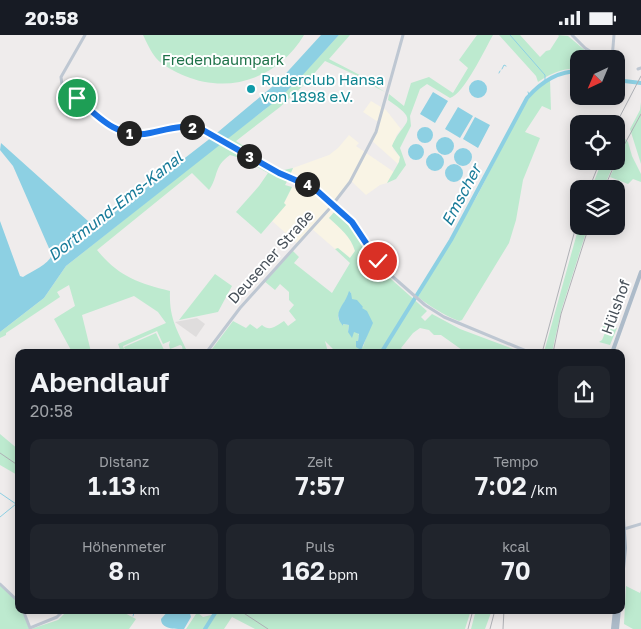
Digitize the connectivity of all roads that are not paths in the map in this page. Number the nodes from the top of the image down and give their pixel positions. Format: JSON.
{"nodes":[{"id":1,"x":85,"y":35,"type":"edge"},
{"id":2,"x":403,"y":35,"type":"edge"},
{"id":3,"x":572,"y":35,"type":"edge"},
{"id":4,"x":614,"y":35,"type":"edge"},
{"id":5,"x":588,"y":50,"type":"edge"},
{"id":6,"x":612,"y":50,"type":"edge"},
{"id":7,"x":334,"y":205,"type":"junction"},
{"id":8,"x":641,"y":273,"type":"edge"},
{"id":9,"x":209,"y":349,"type":"edge"},
{"id":10,"x":521,"y":349,"type":"edge"},
{"id":11,"x":613,"y":349,"type":"edge"},
{"id":12,"x":641,"y":524,"type":"edge"},
{"id":13,"x":625,"y":529,"type":"edge"},
{"id":14,"x":0,"y":584,"type":"edge"},
{"id":15,"x":15,"y":598,"type":"edge"},
{"id":16,"x":25,"y":614,"type":"edge"},
{"id":17,"x":60,"y":614,"type":"edge"},
{"id":18,"x":614,"y":614,"type":"edge"},
{"id":19,"x":619,"y":614,"type":"edge"},
{"id":20,"x":30,"y":628,"type":"edge"},
{"id":21,"x":613,"y":629,"type":"edge"},
{"id":22,"x":617,"y":629,"type":"edge"}],
"edges":[{"from":1,"to":7,"type":"street"},
{"from":2,"to":7,"type":"street","name":"Deusener Straße"},
{"from":3,"to":5,"type":"street"},
{"from":4,"to":6,"type":"street"},
{"from":7,"to":9,"type":"street","name":"Deusener Straße"},
{"from":7,"to":10,"type":"street"},
{"from":8,"to":11,"type":"main road","name":"Hülshof"},
{"from":12,"to":13,"type":"street"},
{"from":14,"to":15,"type":"street"},
{"from":16,"to":20,"type":"street"},
{"from":17,"to":20,"type":"street"},
{"from":18,"to":21,"type":"main road"},
{"from":19,"to":22,"type":"main road"}]}
